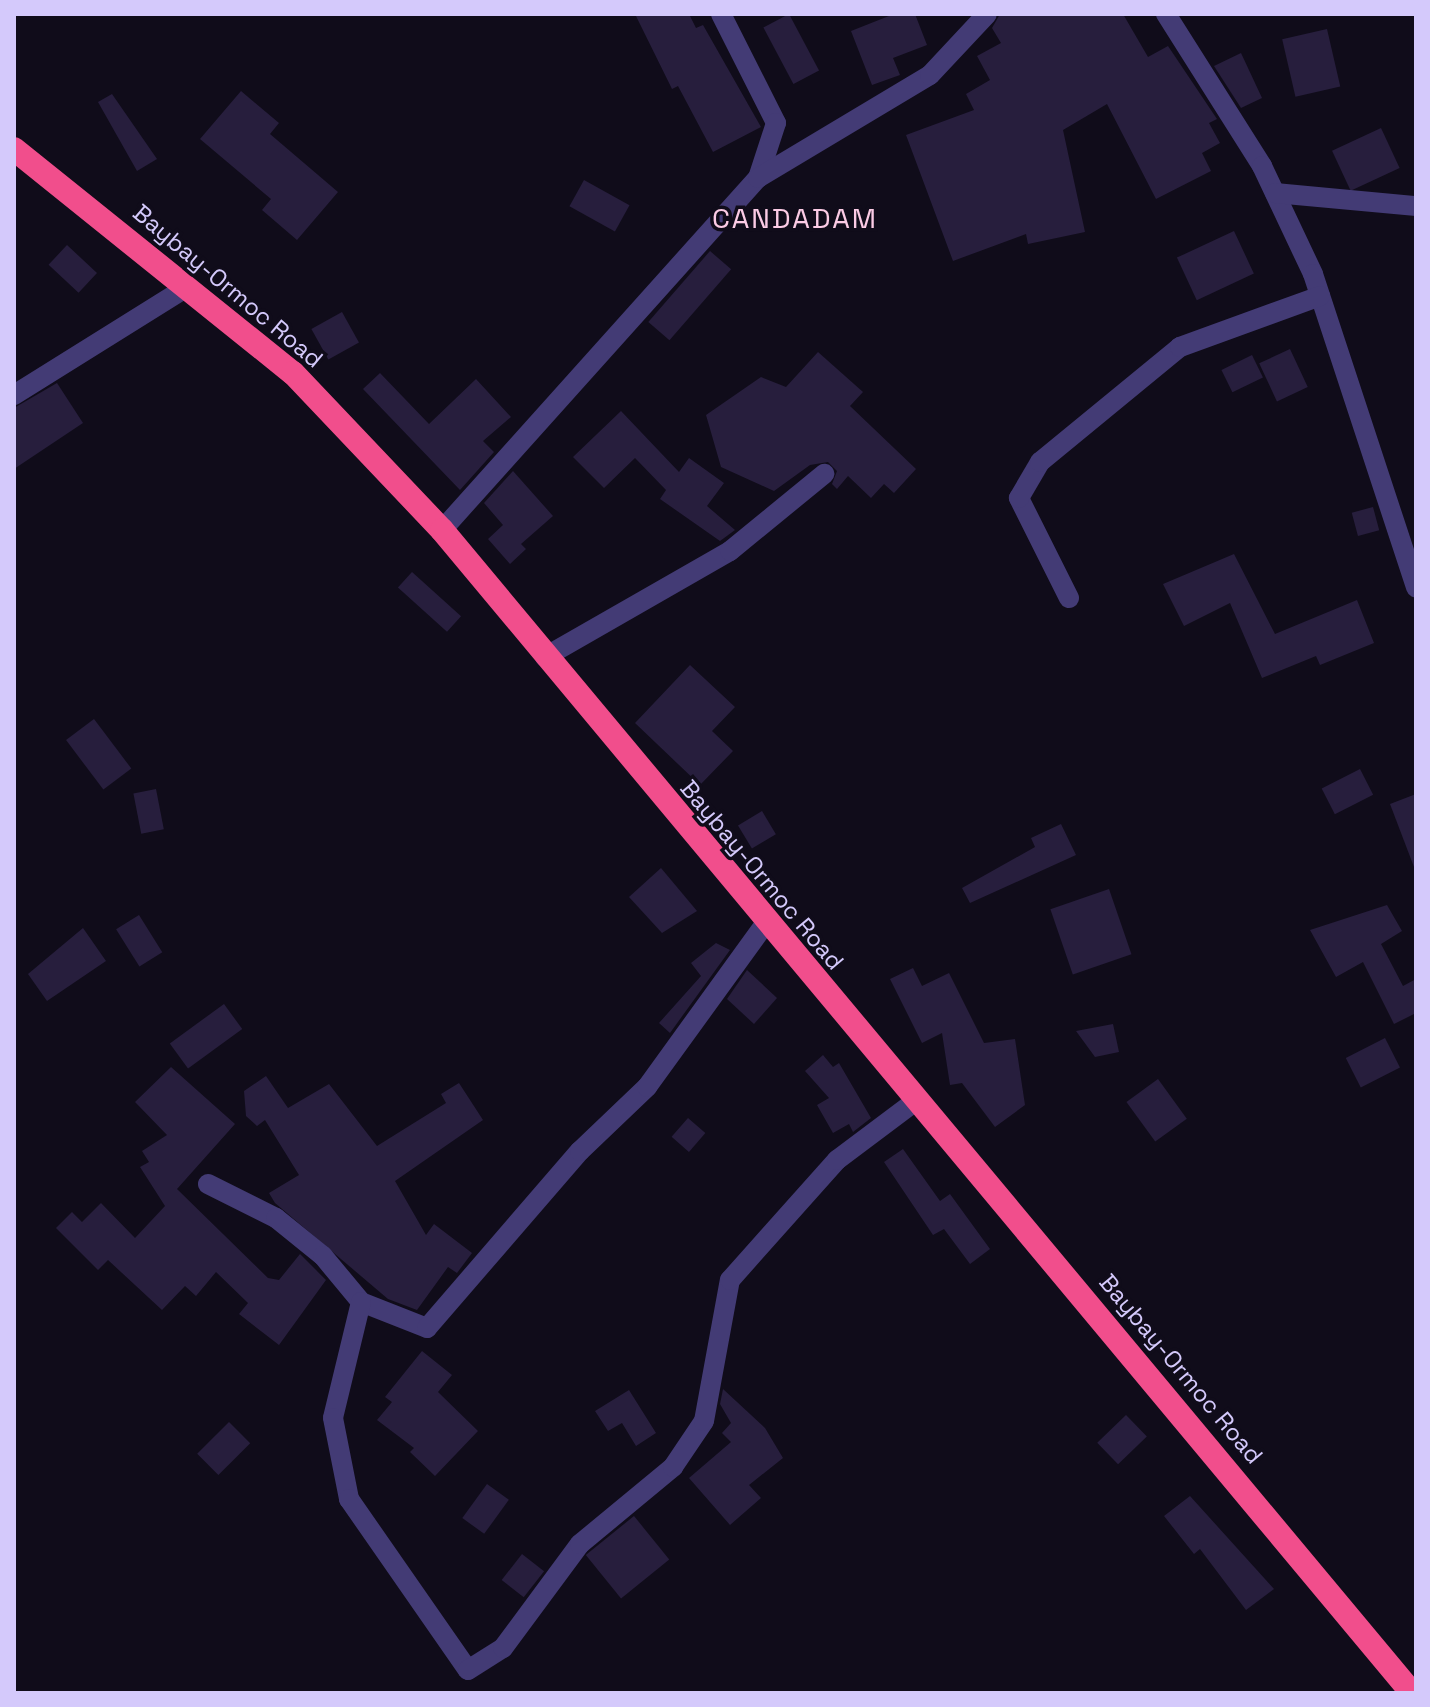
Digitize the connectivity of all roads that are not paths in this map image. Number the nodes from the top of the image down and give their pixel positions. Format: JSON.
{"nodes":[{"id":1,"x":721,"y":14,"type":"edge"},
{"id":2,"x":987,"y":14,"type":"edge"},
{"id":3,"x":1166,"y":14,"type":"edge"},
{"id":4,"x":14,"y":149,"type":"edge"},
{"id":5,"x":758,"y":178,"type":"junction"},
{"id":6,"x":1275,"y":193,"type":"junction"},
{"id":7,"x":1416,"y":206,"type":"edge"},
{"id":8,"x":187,"y":287,"type":"junction"},
{"id":9,"x":1320,"y":296,"type":"junction"},
{"id":10,"x":14,"y":395,"type":"edge"},
{"id":11,"x":824,"y":474,"type":"dead end"},
{"id":12,"x":442,"y":530,"type":"junction"},
{"id":13,"x":1416,"y":588,"type":"edge"},
{"id":14,"x":1069,"y":598,"type":"dead end"},
{"id":15,"x":545,"y":657,"type":"junction"},
{"id":16,"x":765,"y":924,"type":"junction"},
{"id":17,"x":917,"y":1100,"type":"junction"},
{"id":18,"x":208,"y":1184,"type":"dead end"},
{"id":19,"x":361,"y":1302,"type":"junction"},
{"id":20,"x":1412,"y":1693,"type":"edge"}],
"edges":[{"from":1,"to":5,"type":"street"},
{"from":2,"to":5,"type":"street"},
{"from":3,"to":6,"type":"street"},
{"from":4,"to":8,"type":"highway","name":"Baybay-Ormoc Road"},
{"from":5,"to":12,"type":"street"},
{"from":6,"to":7,"type":"street"},
{"from":6,"to":9,"type":"street"},
{"from":8,"to":10,"type":"street"},
{"from":8,"to":12,"type":"highway","name":"Baybay-Ormoc Road"},
{"from":9,"to":13,"type":"street"},
{"from":9,"to":14,"type":"street"},
{"from":11,"to":15,"type":"street"},
{"from":12,"to":15,"type":"highway","name":"Baybay-Ormoc Road"},
{"from":15,"to":16,"type":"highway","name":"Baybay-Ormoc Road"},
{"from":16,"to":17,"type":"highway","name":"Baybay-Ormoc Road"},
{"from":16,"to":19,"type":"street"},
{"from":17,"to":19,"type":"street"},
{"from":17,"to":20,"type":"highway","name":"Baybay-Ormoc Road"},
{"from":18,"to":19,"type":"street"}]}
